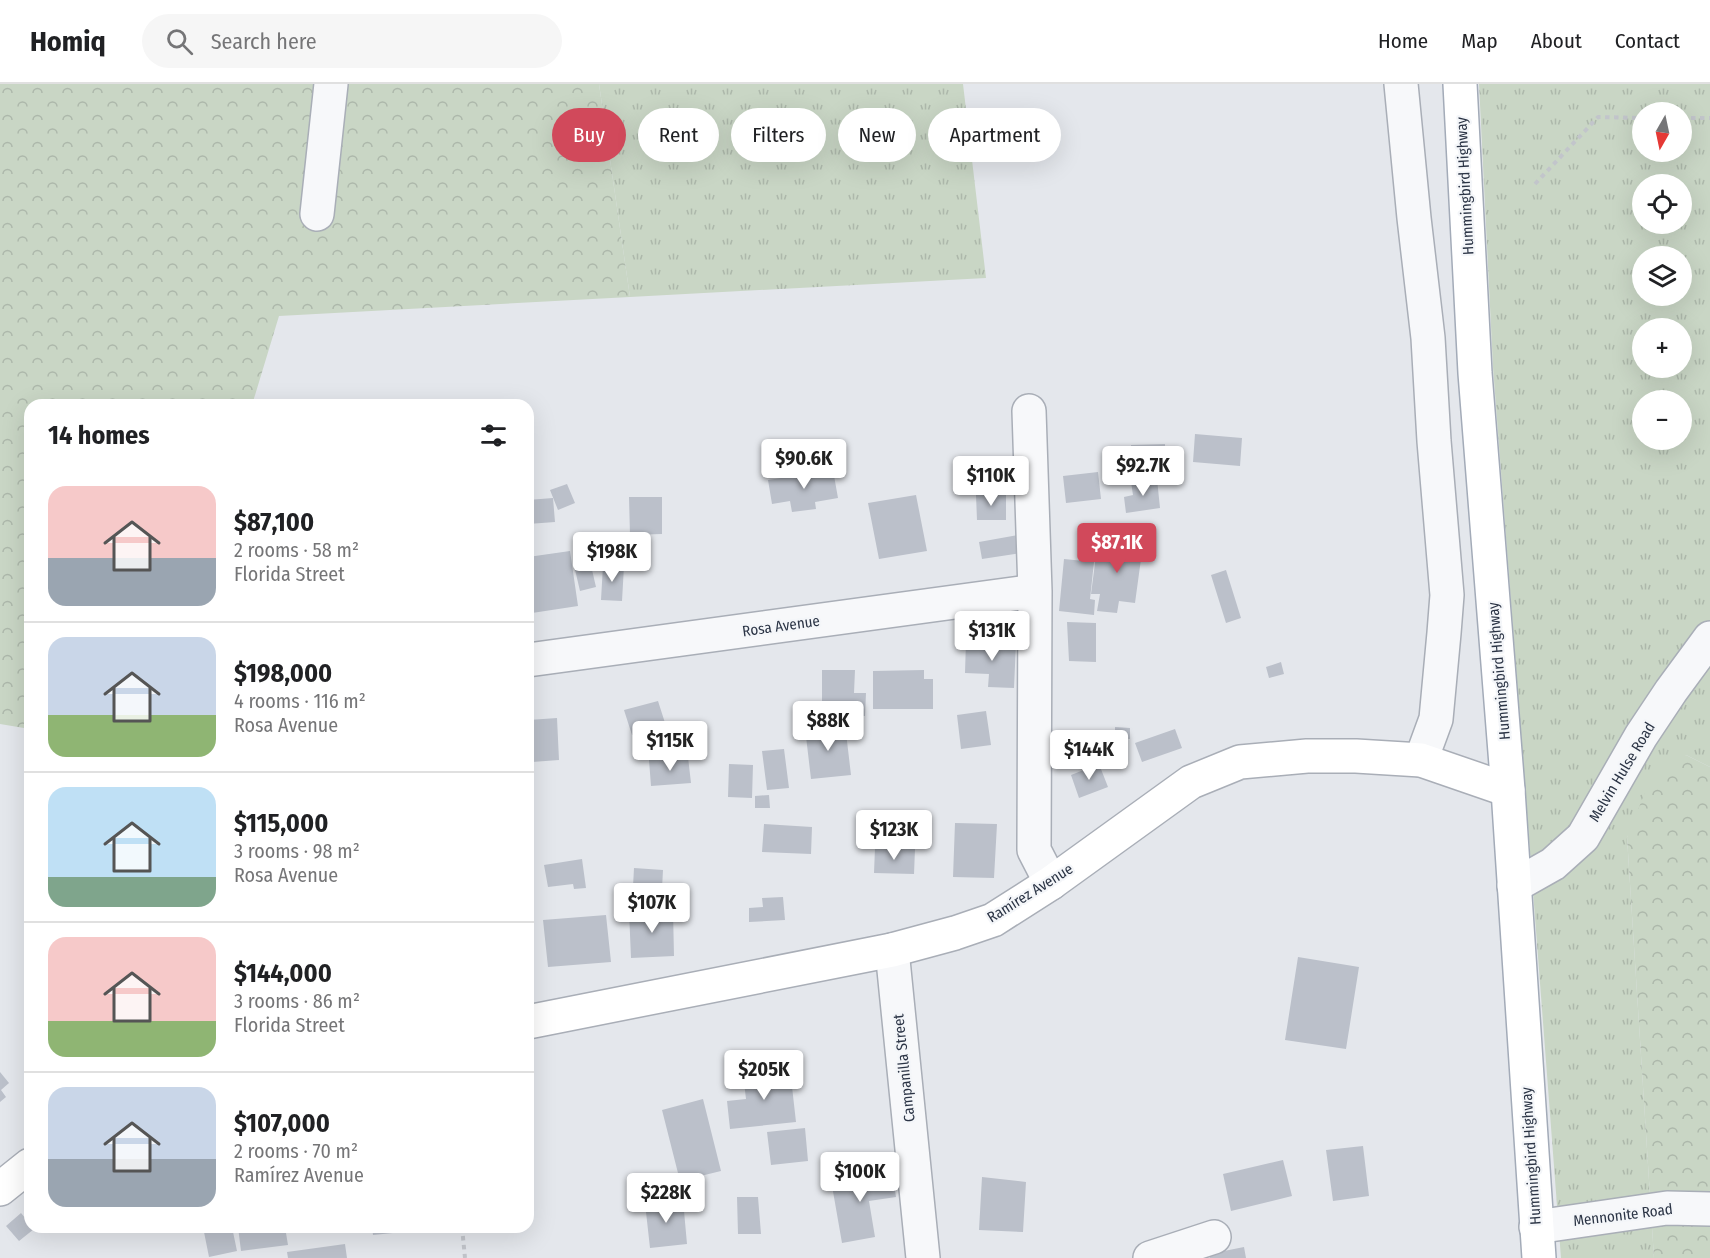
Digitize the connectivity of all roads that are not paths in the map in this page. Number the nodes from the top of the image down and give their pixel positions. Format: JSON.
{"nodes":[{"id":1,"x":331,"y":84,"type":"edge"},
{"id":2,"x":1401,"y":84,"type":"edge"},
{"id":3,"x":1460,"y":84,"type":"edge"},
{"id":4,"x":317,"y":213,"type":"dead end"},
{"id":5,"x":1029,"y":411,"type":"dead end"},
{"id":6,"x":1035,"y":591,"type":"junction"},
{"id":7,"x":1710,"y":638,"type":"edge"},
{"id":8,"x":534,"y":659,"type":"edge"},
{"id":9,"x":1421,"y":760,"type":"junction"},
{"id":10,"x":1508,"y":790,"type":"junction"},
{"id":11,"x":1052,"y":883,"type":"junction"},
{"id":12,"x":1514,"y":886,"type":"junction"},
{"id":13,"x":892,"y":950,"type":"junction"},
{"id":14,"x":534,"y":1021,"type":"edge"},
{"id":15,"x":24,"y":1170,"type":"edge"},
{"id":16,"x":0,"y":1189,"type":"edge"},
{"id":17,"x":1710,"y":1209,"type":"edge"},
{"id":18,"x":1214,"y":1237,"type":"dead end"},
{"id":19,"x":1537,"y":1243,"type":"edge"},
{"id":20,"x":923,"y":1258,"type":"edge"},
{"id":21,"x":1150,"y":1258,"type":"edge"}],
"edges":[{"from":1,"to":4,"type":"street"},
{"from":2,"to":9,"type":"street"},
{"from":3,"to":10,"type":"main road","name":"Hummingbird Highway"},
{"from":5,"to":6,"type":"street"},
{"from":6,"to":8,"type":"street","name":"Rosa Avenue"},
{"from":6,"to":11,"type":"street"},
{"from":7,"to":12,"type":"street","name":"Melvin Hulse Road"},
{"from":9,"to":10,"type":"main road","name":"Ramírez Avenue"},
{"from":9,"to":11,"type":"main road","name":"Ramírez Avenue"},
{"from":10,"to":12,"type":"main road","name":"Hummingbird Highway"},
{"from":11,"to":13,"type":"main road","name":"Ramírez Avenue"},
{"from":12,"to":19,"type":"main road","name":"Hummingbird Highway"},
{"from":13,"to":14,"type":"main road","name":"Ramírez Avenue"},
{"from":13,"to":20,"type":"street","name":"Campanilla Street"},
{"from":15,"to":16,"type":"main road"},
{"from":17,"to":19,"type":"street","name":"Mennonite Road"},
{"from":18,"to":21,"type":"street"}]}
